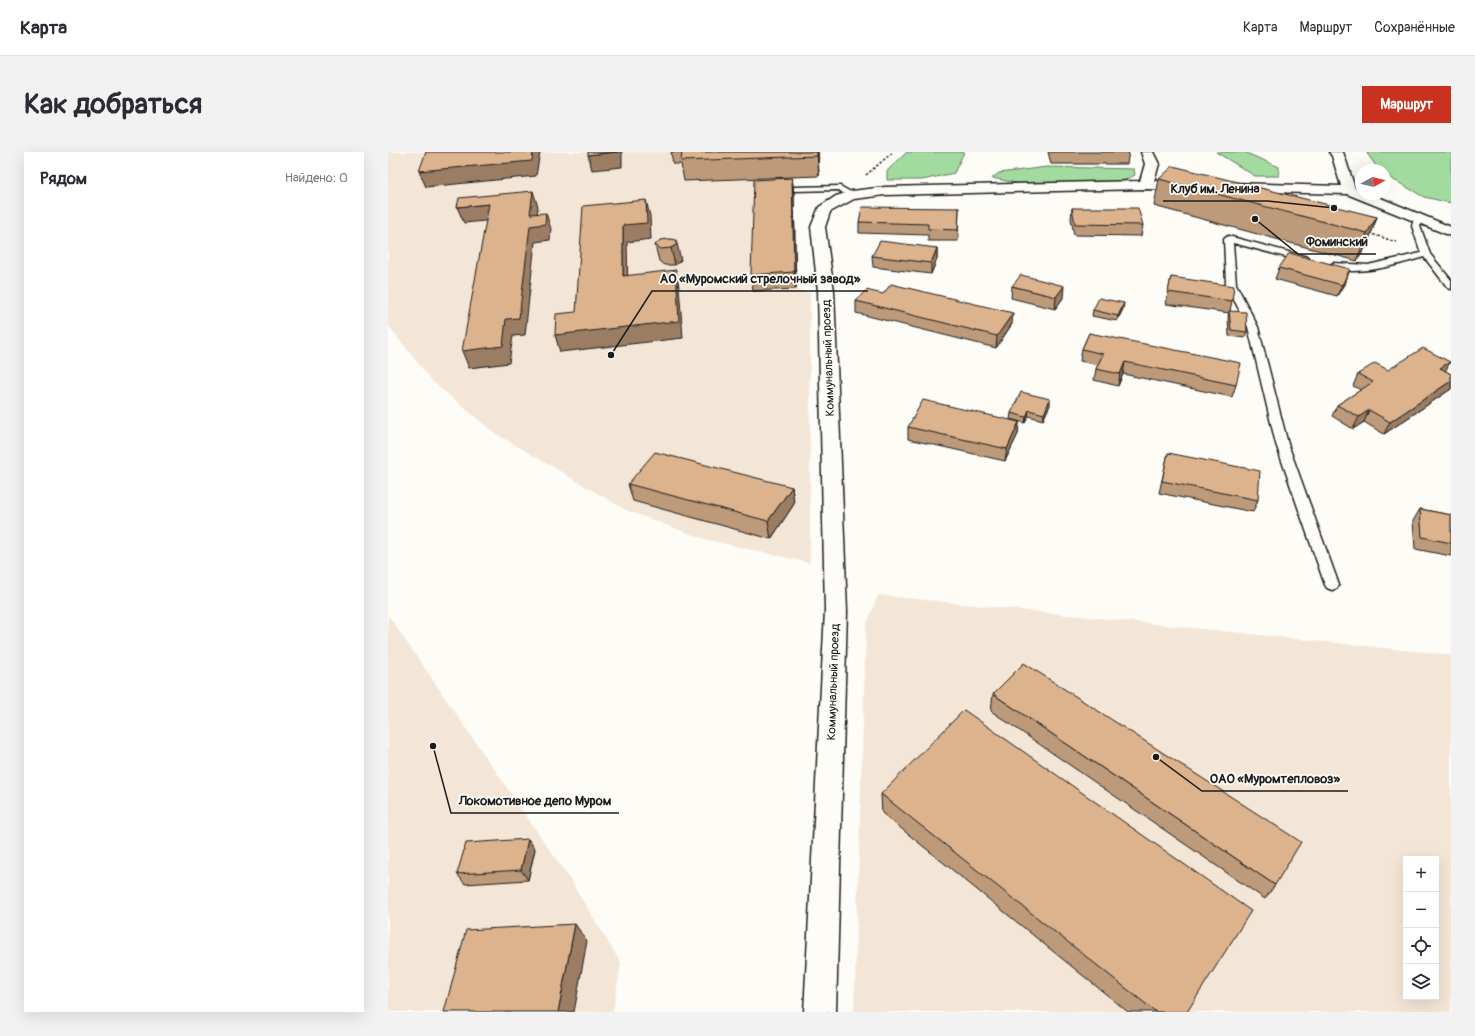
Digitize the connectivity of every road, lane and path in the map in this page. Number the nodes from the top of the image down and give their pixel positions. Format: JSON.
{"nodes":[{"id":1,"x":893,"y":152,"type":"edge"},
{"id":2,"x":1147,"y":152,"type":"edge"},
{"id":3,"x":1335,"y":152,"type":"edge"},
{"id":4,"x":1146,"y":185,"type":"junction"},
{"id":5,"x":794,"y":189,"type":"edge"},
{"id":6,"x":1349,"y":190,"type":"junction"},
{"id":7,"x":857,"y":194,"type":"junction"},
{"id":8,"x":1418,"y":218,"type":"junction"},
{"id":9,"x":1364,"y":232,"type":"edge"},
{"id":10,"x":1451,"y":232,"type":"edge"},
{"id":11,"x":1426,"y":254,"type":"junction"},
{"id":12,"x":1451,"y":286,"type":"edge"},
{"id":13,"x":1332,"y":585,"type":"dead end"},
{"id":14,"x":820,"y":1012,"type":"edge"}],
"edges":[{"from":1,"to":7,"type":"path"},
{"from":2,"to":4,"type":"street"},
{"from":3,"to":6,"type":"street"},
{"from":4,"to":6,"type":"street","name":"Коммунальный проезд"},
{"from":4,"to":7,"type":"street","name":"Коммунальный проезд"},
{"from":5,"to":7,"type":"lane"},
{"from":6,"to":8,"type":"street"},
{"from":7,"to":14,"type":"street","name":"Коммунальный проезд"},
{"from":8,"to":10,"type":"street"},
{"from":8,"to":11,"type":"lane"},
{"from":9,"to":11,"type":"path"},
{"from":11,"to":12,"type":"lane"},
{"from":11,"to":13,"type":"lane"}]}
